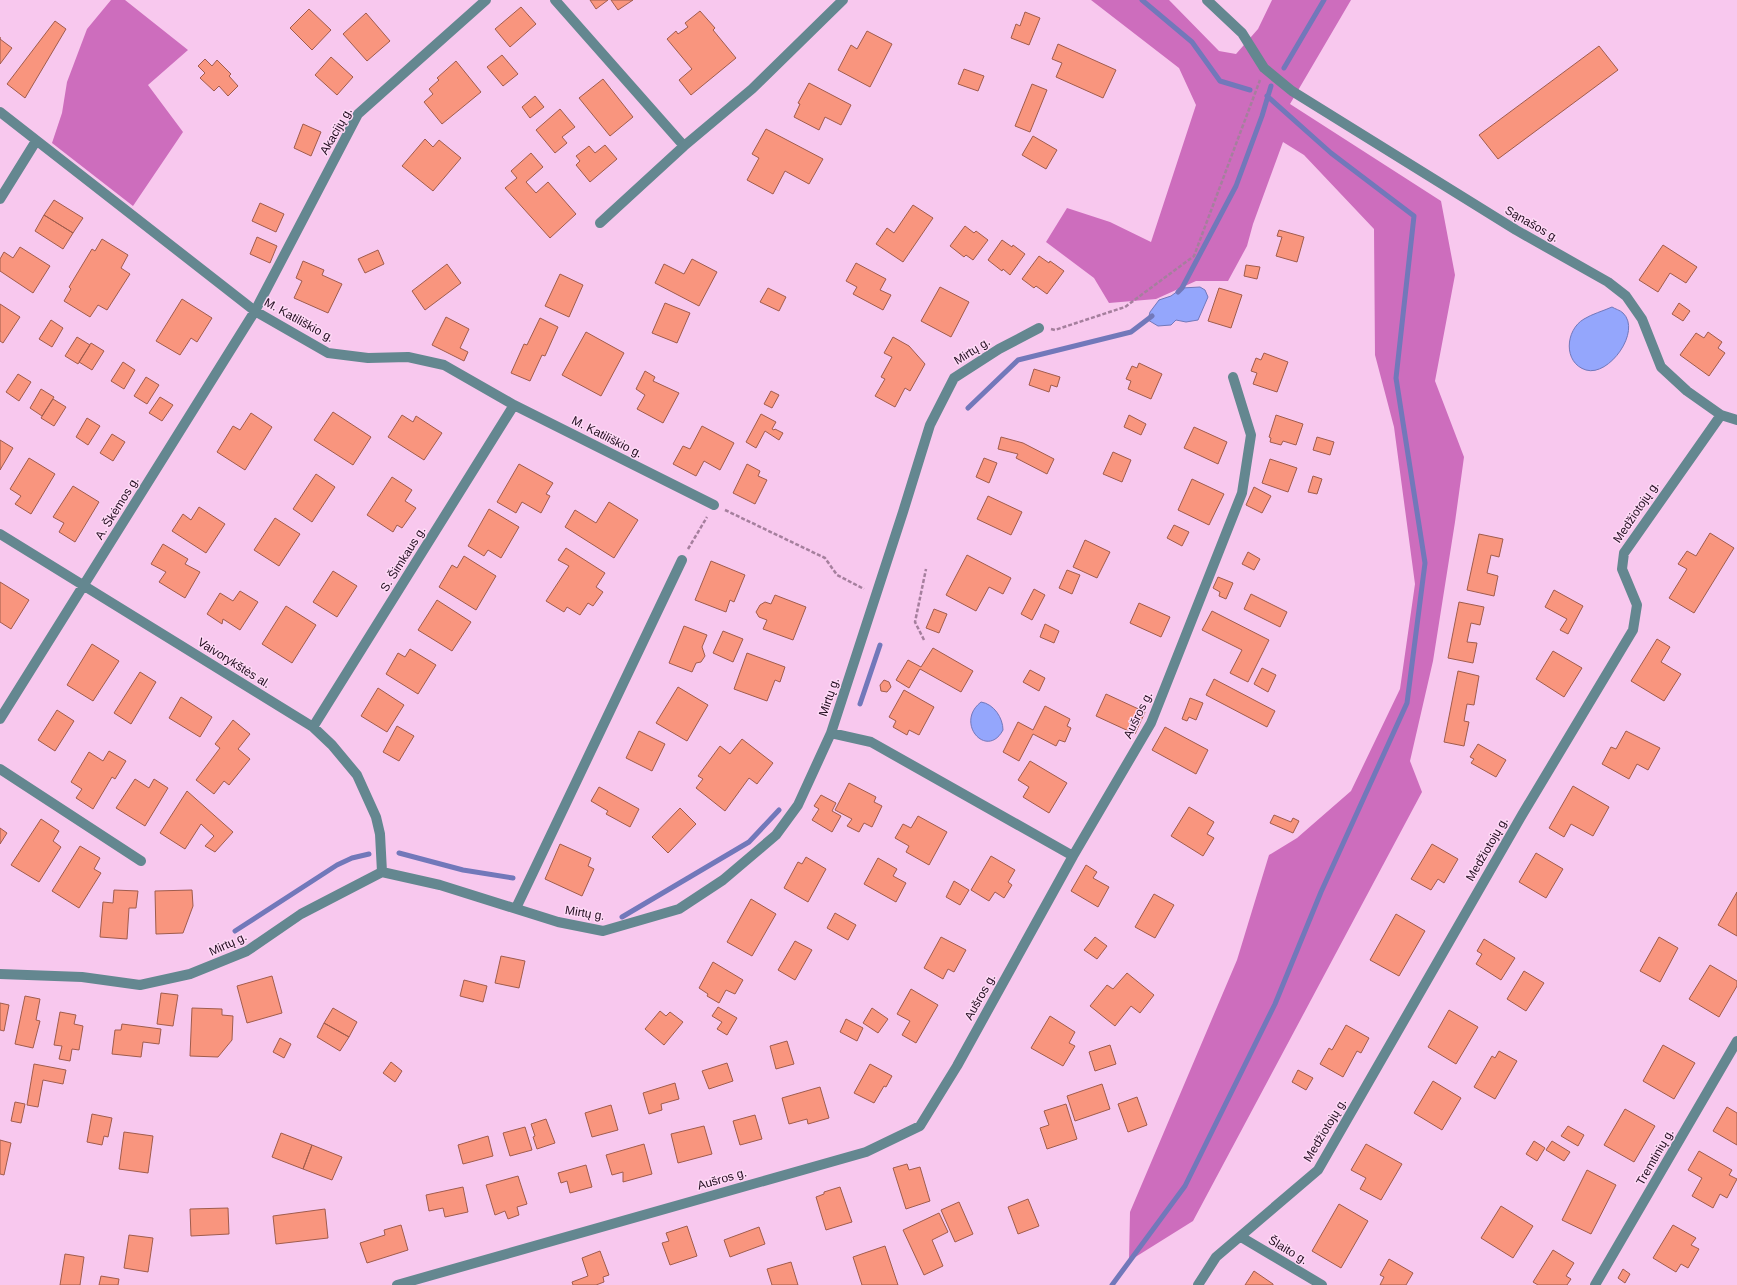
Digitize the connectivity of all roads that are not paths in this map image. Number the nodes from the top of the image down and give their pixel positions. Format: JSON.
{"nodes":[{"id":1,"x":486,"y":0,"type":"edge"},
{"id":2,"x":555,"y":0,"type":"edge"},
{"id":3,"x":843,"y":0,"type":"edge"},
{"id":4,"x":1207,"y":0,"type":"edge"},
{"id":5,"x":0,"y":112,"type":"edge"},
{"id":6,"x":36,"y":141,"type":"junction"},
{"id":7,"x":684,"y":146,"type":"junction"},
{"id":8,"x":0,"y":199,"type":"edge"},
{"id":9,"x":600,"y":223,"type":"dead end"},
{"id":10,"x":255,"y":311,"type":"junction"},
{"id":11,"x":1039,"y":328,"type":"road end"},
{"id":12,"x":1233,"y":377,"type":"dead end"},
{"id":13,"x":514,"y":404,"type":"junction"},
{"id":14,"x":1721,"y":415,"type":"junction"},
{"id":15,"x":1737,"y":420,"type":"edge"},
{"id":16,"x":714,"y":505,"type":"road end"},
{"id":17,"x":0,"y":534,"type":"edge"},
{"id":18,"x":682,"y":560,"type":"road end"},
{"id":19,"x":84,"y":586,"type":"junction"},
{"id":20,"x":0,"y":719,"type":"edge"},
{"id":21,"x":313,"y":727,"type":"junction"},
{"id":22,"x":831,"y":733,"type":"junction"},
{"id":23,"x":0,"y":769,"type":"edge"},
{"id":24,"x":1073,"y":856,"type":"junction"},
{"id":25,"x":141,"y":861,"type":"dead end"},
{"id":26,"x":382,"y":872,"type":"junction"},
{"id":27,"x":516,"y":908,"type":"junction"},
{"id":28,"x":0,"y":974,"type":"edge"},
{"id":29,"x":1737,"y":1041,"type":"edge"},
{"id":30,"x":1241,"y":1236,"type":"junction"},
{"id":31,"x":397,"y":1285,"type":"edge"},
{"id":32,"x":1198,"y":1285,"type":"edge"},
{"id":33,"x":1322,"y":1285,"type":"edge"},
{"id":34,"x":1595,"y":1285,"type":"edge"}],
"edges":[{"from":1,"to":10,"type":"street","name":"Akacijų g."},
{"from":2,"to":7,"type":"street"},
{"from":3,"to":7,"type":"street"},
{"from":4,"to":14,"type":"street","name":"Sąnašos g."},
{"from":5,"to":6,"type":"street","name":"M. Katiliškio g."},
{"from":6,"to":8,"type":"street"},
{"from":6,"to":10,"type":"street","name":"M. Katiliškio g."},
{"from":7,"to":9,"type":"street"},
{"from":10,"to":13,"type":"street","name":"M. Katiliškio g."},
{"from":10,"to":19,"type":"street","name":"A. Škėmos g."},
{"from":11,"to":22,"type":"street","name":"Mirtų g."},
{"from":12,"to":24,"type":"street","name":"Aušros g."},
{"from":13,"to":16,"type":"street","name":"M. Katiliškio g."},
{"from":13,"to":21,"type":"street","name":"S. Šimkaus g."},
{"from":14,"to":15,"type":"street"},
{"from":14,"to":30,"type":"street","name":"Medžiotojų g."},
{"from":17,"to":19,"type":"street","name":"Vaivorykštės al."},
{"from":18,"to":27,"type":"street"},
{"from":19,"to":20,"type":"street","name":"A. Škėmos g."},
{"from":19,"to":21,"type":"street","name":"Vaivorykštės al."},
{"from":21,"to":26,"type":"street","name":"Vaivorykštės al."},
{"from":22,"to":24,"type":"street"},
{"from":22,"to":27,"type":"street","name":"Mirtų g."},
{"from":23,"to":25,"type":"street"},
{"from":24,"to":31,"type":"street","name":"Aušros g."},
{"from":26,"to":27,"type":"street","name":"Mirtų g."},
{"from":26,"to":28,"type":"street","name":"Mirtų g."},
{"from":29,"to":34,"type":"street","name":"Tremtinių g."},
{"from":30,"to":32,"type":"street","name":"Medžiotojų g."},
{"from":30,"to":33,"type":"street","name":"Šlaito g."}]}
